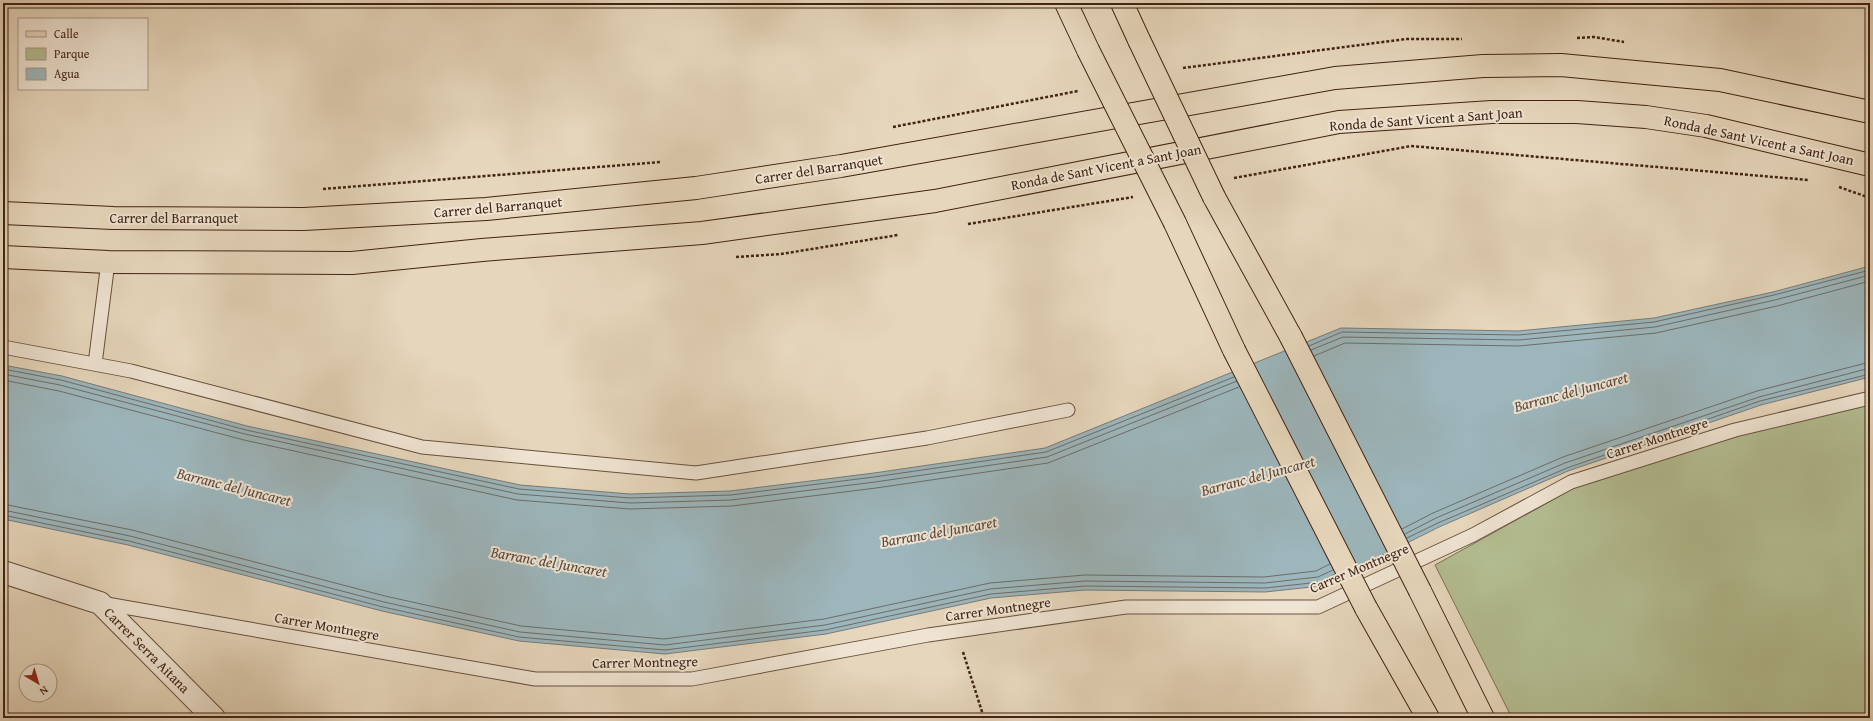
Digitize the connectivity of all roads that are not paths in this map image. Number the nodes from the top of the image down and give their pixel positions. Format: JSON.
{"nodes":[{"id":1,"x":1066,"y":3,"type":"edge"},
{"id":2,"x":1122,"y":3,"type":"edge"},
{"id":3,"x":1870,"y":112,"type":"edge"},
{"id":4,"x":1870,"y":165,"type":"edge"},
{"id":5,"x":3,"y":213,"type":"edge"},
{"id":6,"x":3,"y":256,"type":"edge"},
{"id":7,"x":108,"y":262,"type":"junction"},
{"id":8,"x":3,"y":347,"type":"edge"},
{"id":9,"x":95,"y":364,"type":"junction"},
{"id":10,"x":1870,"y":398,"type":"edge"},
{"id":11,"x":1068,"y":410,"type":"dead end"},
{"id":12,"x":3,"y":572,"type":"edge"},
{"id":13,"x":100,"y":603,"type":"junction"},
{"id":14,"x":214,"y":718,"type":"edge"},
{"id":15,"x":1428,"y":718,"type":"edge"},
{"id":16,"x":1483,"y":718,"type":"edge"}],
"edges":[{"from":1,"to":15,"type":"main road","bridge":true},
{"from":2,"to":16,"type":"main road","bridge":true},
{"from":3,"to":5,"type":"main road","name":"Carrer del Barranquet"},
{"from":4,"to":7,"type":"main road","name":"Ronda de Sant Vicent a Sant Joan"},
{"from":6,"to":7,"type":"main road"},
{"from":7,"to":9,"type":"lane"},
{"from":8,"to":9,"type":"lane"},
{"from":9,"to":11,"type":"lane"},
{"from":10,"to":13,"type":"lane","name":"Carrer Montnegre"},
{"from":12,"to":13,"type":"street","name":"Carrer Serra Aitana"},
{"from":13,"to":14,"type":"street","name":"Carrer Serra Aitana"}]}
